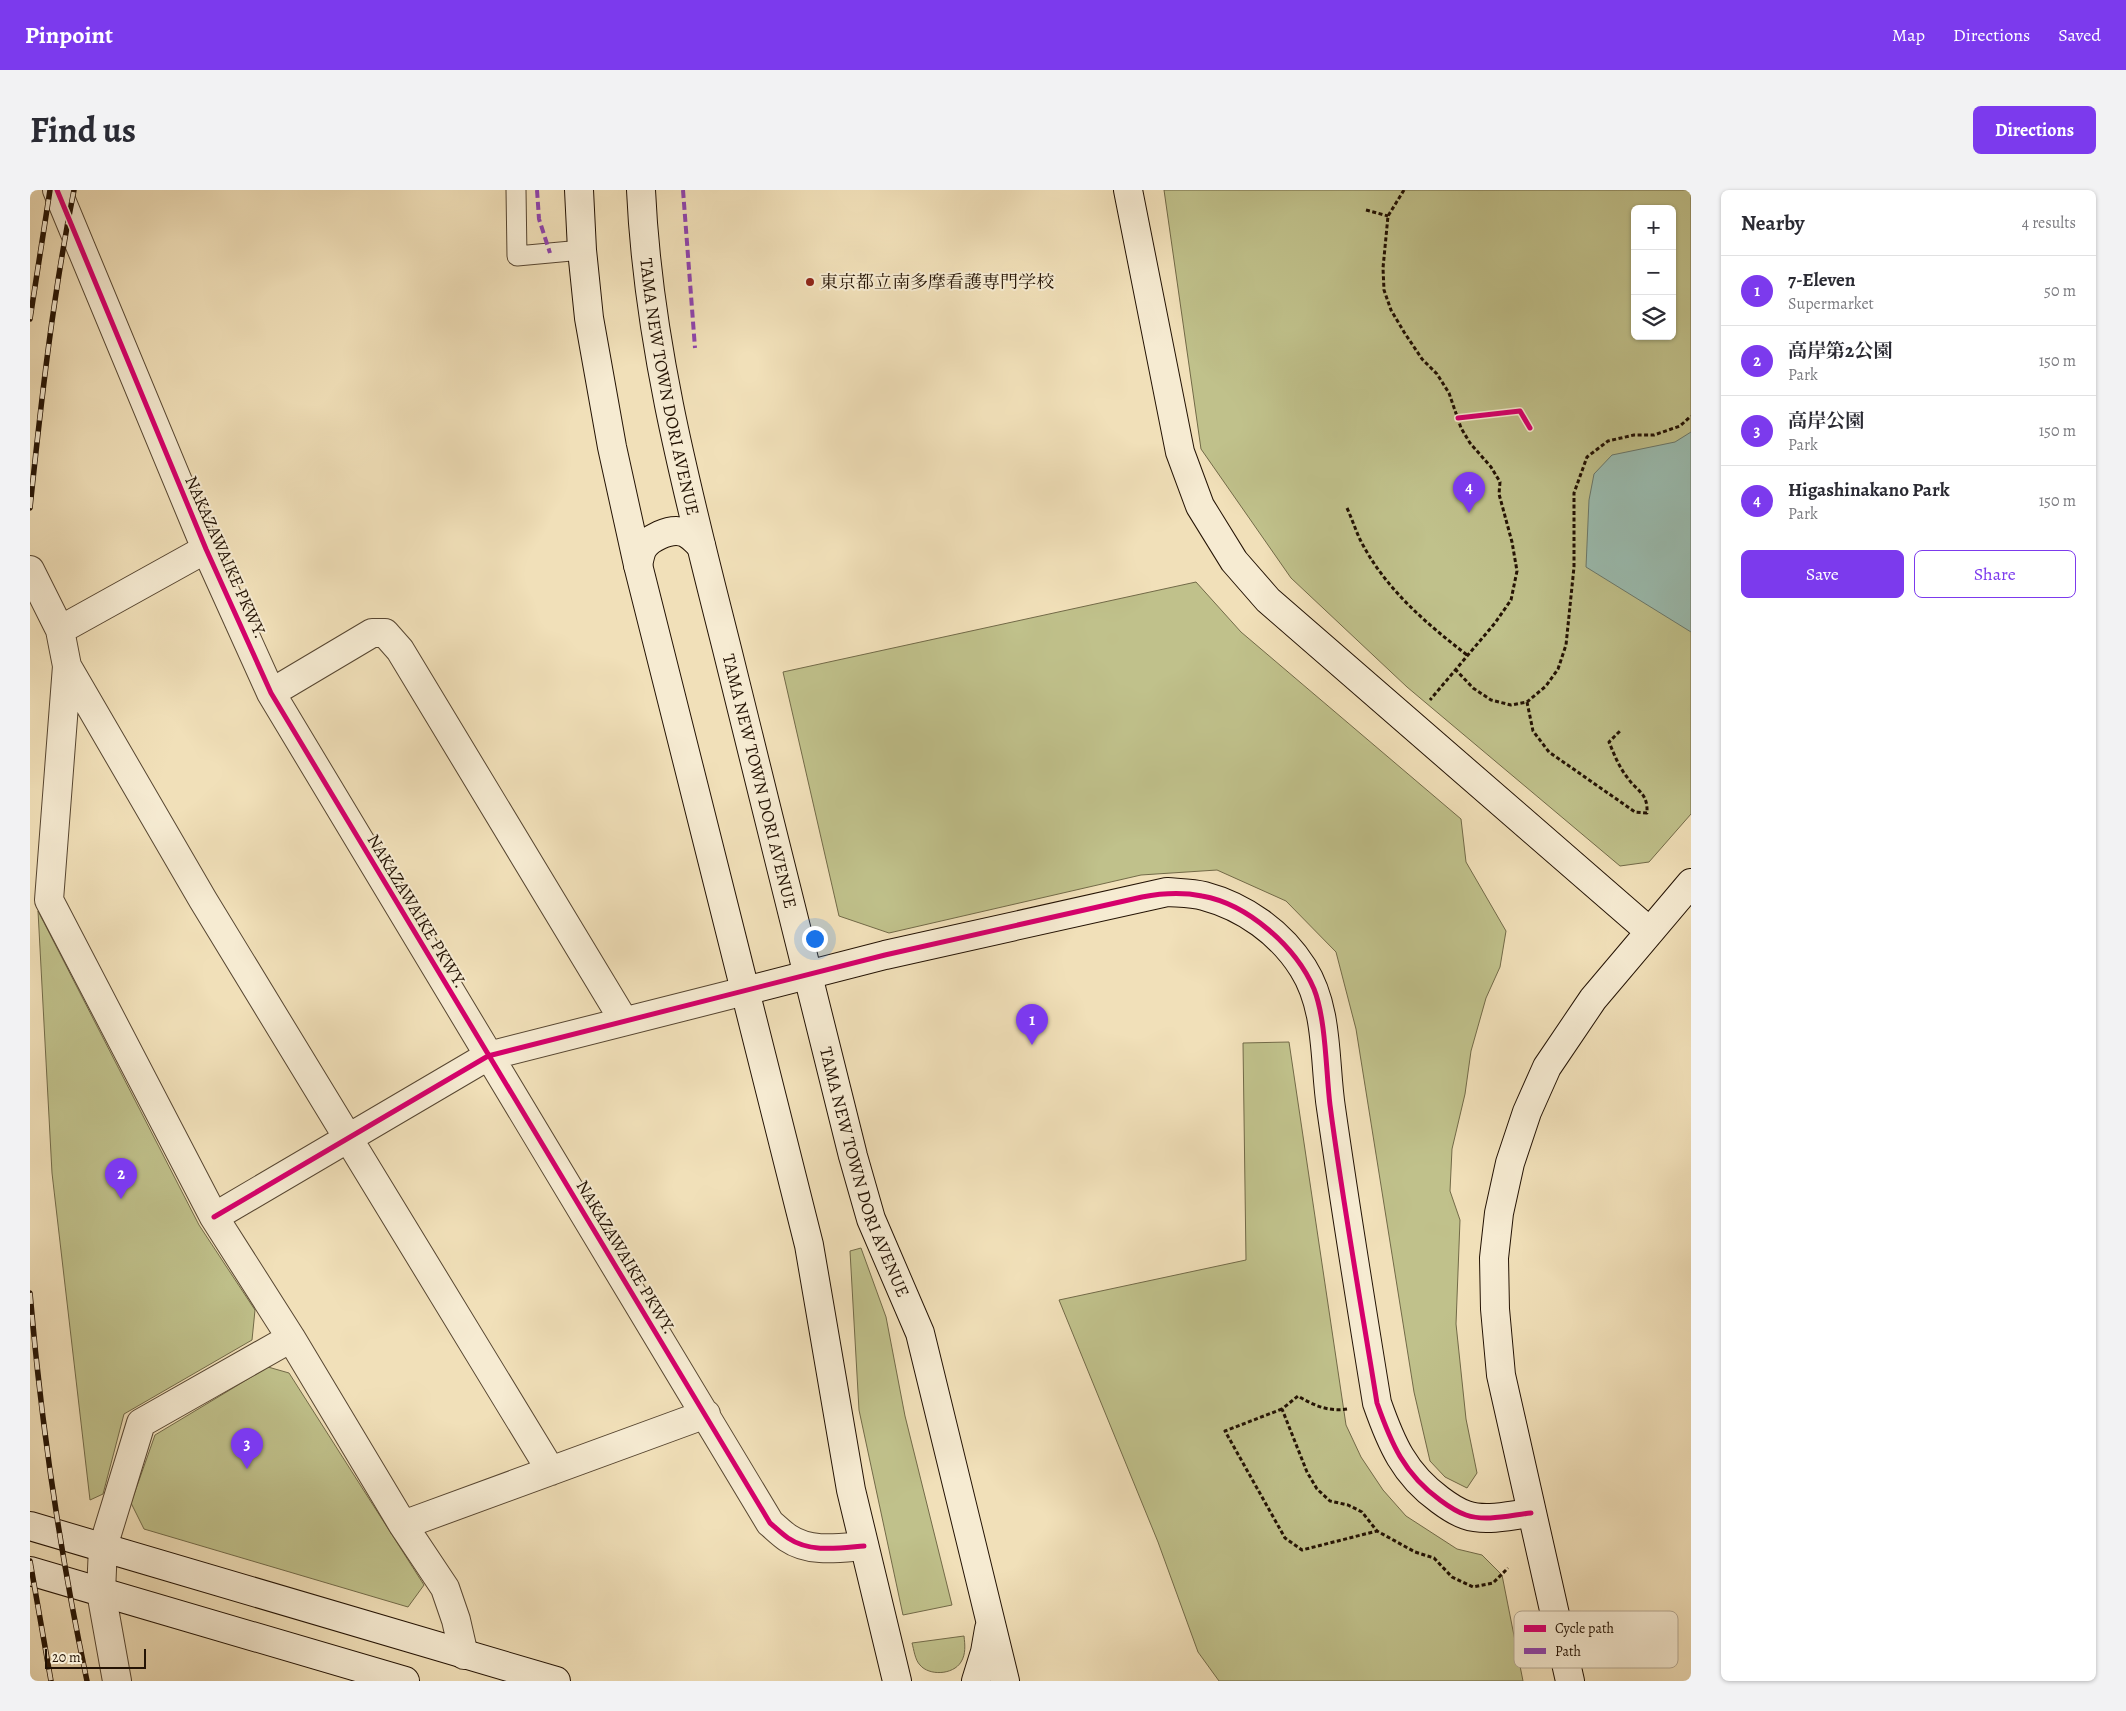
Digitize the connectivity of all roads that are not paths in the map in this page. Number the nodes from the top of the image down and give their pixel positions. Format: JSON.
{"nodes":[{"id":1,"x":57,"y":190,"type":"edge"},
{"id":2,"x":516,"y":190,"type":"edge"},
{"id":3,"x":579,"y":190,"type":"edge"},
{"id":4,"x":641,"y":190,"type":"edge"},
{"id":5,"x":1128,"y":190,"type":"edge"},
{"id":6,"x":582,"y":250,"type":"junction"},
{"id":7,"x":701,"y":546,"type":"junction"},
{"id":8,"x":206,"y":549,"type":"junction"},
{"id":9,"x":638,"y":565,"type":"junction"},
{"id":10,"x":30,"y":570,"type":"edge"},
{"id":11,"x":60,"y":630,"type":"junction"},
{"id":12,"x":67,"y":666,"type":"junction"},
{"id":13,"x":271,"y":693,"type":"junction"},
{"id":14,"x":1691,"y":883,"type":"edge"},
{"id":15,"x":1649,"y":931,"type":"junction"},
{"id":16,"x":808,"y":975,"type":"junction"},
{"id":17,"x":745,"y":991,"type":"junction"},
{"id":18,"x":624,"y":1021,"type":"junction"},
{"id":19,"x":488,"y":1056,"type":"junction"},
{"id":20,"x":348,"y":1140,"type":"junction"},
{"id":21,"x":214,"y":1217,"type":"junction"},
{"id":22,"x":291,"y":1338,"type":"junction"},
{"id":23,"x":706,"y":1414,"type":"junction"},
{"id":24,"x":552,"y":1471,"type":"junction"},
{"id":25,"x":1531,"y":1513,"type":"junction"},
{"id":26,"x":30,"y":1526,"type":"edge"},
{"id":27,"x":403,"y":1526,"type":"junction"},
{"id":28,"x":864,"y":1546,"type":"junction"},
{"id":29,"x":102,"y":1547,"type":"junction"},
{"id":30,"x":30,"y":1570,"type":"edge"},
{"id":31,"x":101,"y":1592,"type":"junction"},
{"id":32,"x":1554,"y":1611,"type":"edge"},
{"id":33,"x":989,"y":1617,"type":"junction"},
{"id":34,"x":464,"y":1655,"type":"junction"},
{"id":35,"x":1567,"y":1668,"type":"edge"},
{"id":36,"x":117,"y":1681,"type":"edge"},
{"id":37,"x":405,"y":1681,"type":"edge"},
{"id":38,"x":556,"y":1681,"type":"edge"},
{"id":39,"x":897,"y":1681,"type":"edge"},
{"id":40,"x":976,"y":1681,"type":"edge"},
{"id":41,"x":1005,"y":1681,"type":"edge"},
{"id":42,"x":1570,"y":1681,"type":"edge"}],
"edges":[{"from":1,"to":8,"type":"street","name":"NAKAZAWAIKE PKWY."},
{"from":2,"to":6,"type":"lane"},
{"from":3,"to":6,"type":"street"},
{"from":4,"to":7,"type":"street","name":"TAMA NEW TOWN DORI AVENUE"},
{"from":5,"to":15,"type":"street"},
{"from":6,"to":9,"type":"street"},
{"from":7,"to":9,"type":"street"},
{"from":7,"to":16,"type":"street","name":"TAMA NEW TOWN DORI AVENUE"},
{"from":8,"to":11,"type":"street"},
{"from":8,"to":13,"type":"street","name":"NAKAZAWAIKE PKWY."},
{"from":9,"to":17,"type":"street"},
{"from":10,"to":11,"type":"street"},
{"from":11,"to":12,"type":"street"},
{"from":12,"to":20,"type":"street"},
{"from":12,"to":21,"type":"street"},
{"from":13,"to":18,"type":"street"},
{"from":13,"to":19,"type":"street","name":"NAKAZAWAIKE PKWY."},
{"from":14,"to":15,"type":"street"},
{"from":15,"to":25,"type":"street"},
{"from":16,"to":17,"type":"street"},
{"from":16,"to":25,"type":"street"},
{"from":16,"to":33,"type":"street","name":"TAMA NEW TOWN DORI AVENUE"},
{"from":17,"to":18,"type":"street"},
{"from":17,"to":28,"type":"street"},
{"from":18,"to":19,"type":"street"},
{"from":19,"to":20,"type":"street"},
{"from":19,"to":23,"type":"street","name":"NAKAZAWAIKE PKWY."},
{"from":20,"to":21,"type":"street"},
{"from":20,"to":24,"type":"street"},
{"from":21,"to":22,"type":"street"},
{"from":22,"to":27,"type":"street"},
{"from":22,"to":29,"type":"street"},
{"from":23,"to":24,"type":"street"},
{"from":23,"to":28,"type":"street","name":"NAKAZAWAIKE PKWY."},
{"from":24,"to":27,"type":"street"},
{"from":25,"to":32,"type":"street"},
{"from":26,"to":29,"type":"street"},
{"from":27,"to":34,"type":"street"},
{"from":28,"to":39,"type":"street"},
{"from":29,"to":31,"type":"street"},
{"from":29,"to":34,"type":"street"},
{"from":30,"to":31,"type":"street"},
{"from":31,"to":36,"type":"street"},
{"from":31,"to":37,"type":"street"},
{"from":33,"to":40,"type":"street"},
{"from":33,"to":41,"type":"street","name":"TAMA NEW TOWN DORI AVENUE"},
{"from":34,"to":38,"type":"street"},
{"from":35,"to":42,"type":"street"}]}
